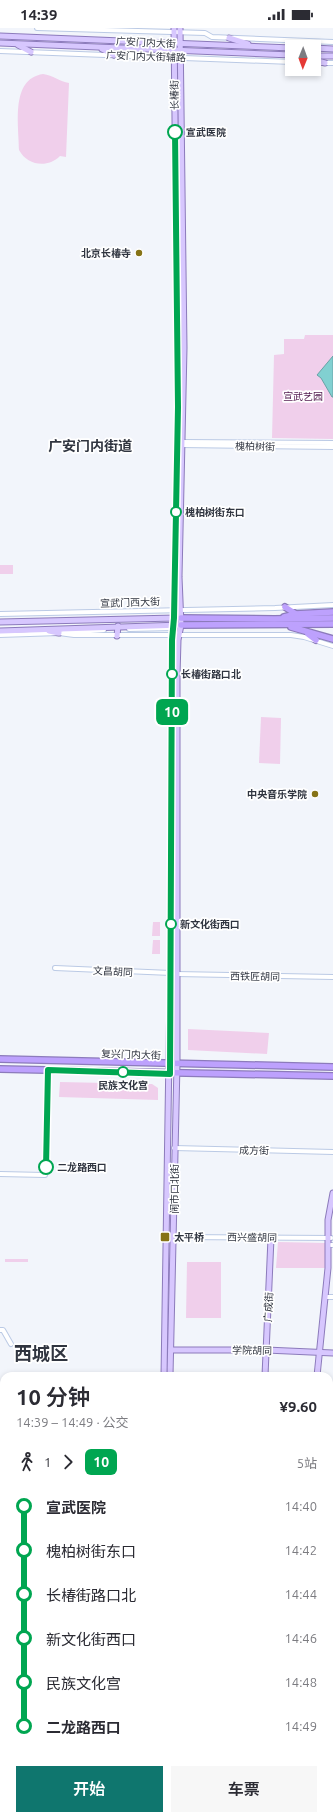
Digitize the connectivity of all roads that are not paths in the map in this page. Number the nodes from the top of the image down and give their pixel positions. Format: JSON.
{"nodes":[{"id":1,"x":37,"y":28,"type":"edge"},
{"id":2,"x":177,"y":30,"type":"edge"},
{"id":3,"x":0,"y":36,"type":"edge"},
{"id":4,"x":229,"y":38,"type":"junction"},
{"id":5,"x":333,"y":42,"type":"edge"},
{"id":6,"x":0,"y":43,"type":"edge"},
{"id":7,"x":16,"y":44,"type":"junction"},
{"id":8,"x":174,"y":44,"type":"junction"},
{"id":9,"x":180,"y":44,"type":"junction"},
{"id":10,"x":255,"y":47,"type":"junction"},
{"id":11,"x":100,"y":48,"type":"junction"},
{"id":12,"x":285,"y":48,"type":"edge"},
{"id":13,"x":321,"y":48,"type":"edge"},
{"id":14,"x":333,"y":49,"type":"edge"},
{"id":15,"x":174,"y":50,"type":"junction"},
{"id":16,"x":0,"y":51,"type":"edge"},
{"id":17,"x":180,"y":51,"type":"junction"},
{"id":18,"x":31,"y":52,"type":"junction"},
{"id":19,"x":114,"y":55,"type":"junction"},
{"id":20,"x":285,"y":55,"type":"edge"},
{"id":21,"x":321,"y":56,"type":"edge"},
{"id":22,"x":333,"y":56,"type":"edge"},
{"id":23,"x":174,"y":57,"type":"junction"},
{"id":24,"x":180,"y":57,"type":"junction"},
{"id":25,"x":285,"y":62,"type":"edge"},
{"id":26,"x":321,"y":63,"type":"edge"},
{"id":27,"x":325,"y":63,"type":"joint"},
{"id":28,"x":333,"y":63,"type":"edge"},
{"id":29,"x":333,"y":443,"type":"edge"},
{"id":30,"x":180,"y":444,"type":"junction"},
{"id":31,"x":333,"y":447,"type":"edge"},
{"id":32,"x":333,"y":605,"type":"edge"},
{"id":33,"x":285,"y":607,"type":"junction"},
{"id":34,"x":181,"y":609,"type":"junction"},
{"id":35,"x":175,"y":610,"type":"junction"},
{"id":36,"x":333,"y":612,"type":"edge"},
{"id":37,"x":0,"y":614,"type":"edge"},
{"id":38,"x":296,"y":614,"type":"junction"},
{"id":39,"x":174,"y":618,"type":"junction"},
{"id":40,"x":181,"y":618,"type":"junction"},
{"id":41,"x":333,"y":618,"type":"edge"},
{"id":42,"x":0,"y":622,"type":"edge"},
{"id":43,"x":276,"y":622,"type":"junction"},
{"id":44,"x":333,"y":624,"type":"edge"},
{"id":45,"x":182,"y":625,"type":"junction"},
{"id":46,"x":174,"y":627,"type":"junction"},
{"id":47,"x":118,"y":628,"type":"junction"},
{"id":48,"x":301,"y":629,"type":"junction"},
{"id":49,"x":44,"y":630,"type":"junction"},
{"id":50,"x":0,"y":631,"type":"edge"},
{"id":51,"x":59,"y":633,"type":"junction"},
{"id":52,"x":0,"y":635,"type":"edge"},
{"id":53,"x":173,"y":635,"type":"junction"},
{"id":54,"x":180,"y":635,"type":"junction"},
{"id":55,"x":117,"y":636,"type":"junction"},
{"id":56,"x":333,"y":639,"type":"edge"},
{"id":57,"x":316,"y":640,"type":"junction"},
{"id":58,"x":333,"y":646,"type":"edge"},
{"id":59,"x":55,"y":968,"type":"dead end"},
{"id":60,"x":174,"y":974,"type":"junction"},
{"id":61,"x":333,"y":977,"type":"edge"},
{"id":62,"x":0,"y":1060,"type":"edge"},
{"id":63,"x":170,"y":1064,"type":"junction"},
{"id":64,"x":176,"y":1064,"type":"junction"},
{"id":65,"x":333,"y":1067,"type":"edge"},
{"id":66,"x":0,"y":1069,"type":"edge"},
{"id":67,"x":170,"y":1074,"type":"junction"},
{"id":68,"x":176,"y":1074,"type":"junction"},
{"id":69,"x":333,"y":1076,"type":"edge"},
{"id":70,"x":174,"y":1148,"type":"junction"},
{"id":71,"x":333,"y":1152,"type":"edge"},
{"id":72,"x":0,"y":1174,"type":"edge"},
{"id":73,"x":45,"y":1175,"type":"dead end"},
{"id":74,"x":167,"y":1193,"type":"junction"},
{"id":75,"x":333,"y":1193,"type":"edge"},
{"id":76,"x":174,"y":1194,"type":"junction"},
{"id":77,"x":333,"y":1205,"type":"edge"},
{"id":78,"x":174,"y":1237,"type":"junction"},
{"id":79,"x":271,"y":1238,"type":"junction"},
{"id":80,"x":329,"y":1238,"type":"junction"},
{"id":81,"x":332,"y":1245,"type":"edge"},
{"id":82,"x":329,"y":1297,"type":"edge"},
{"id":83,"x":2,"y":1330,"type":"edge"},
{"id":84,"x":11,"y":1344,"type":"dead end"},
{"id":85,"x":171,"y":1350,"type":"junction"},
{"id":86,"x":266,"y":1350,"type":"junction"},
{"id":87,"x":320,"y":1352,"type":"junction"},
{"id":88,"x":333,"y":1353,"type":"edge"},
{"id":89,"x":164,"y":1372,"type":"edge"},
{"id":90,"x":170,"y":1372,"type":"edge"},
{"id":91,"x":266,"y":1372,"type":"edge"},
{"id":92,"x":318,"y":1372,"type":"edge"}],
"edges":[{"from":1,"to":2,"type":"street"},
{"from":2,"to":4,"type":"street","name":"广安门内大街"},
{"from":2,"to":8,"type":"main road","name":"长椿街"},
{"from":2,"to":9,"type":"main road","name":"长椿街"},
{"from":3,"to":8,"type":"main road","name":"广安门内大街"},
{"from":4,"to":5,"type":"street"},
{"from":4,"to":10,"type":"main road"},
{"from":6,"to":7,"type":"main road","name":"广安门内大街"},
{"from":7,"to":11,"type":"main road","name":"广安门内大街"},
{"from":7,"to":18,"type":"main road"},
{"from":8,"to":9,"type":"main road","name":"广安门内大街"},
{"from":8,"to":15,"type":"main road","name":"长椿街"},
{"from":9,"to":10,"type":"main road","name":"广安门内大街"},
{"from":9,"to":17,"type":"main road","name":"长椿街"},
{"from":10,"to":12,"type":"main road","name":"广安门内大街"},
{"from":11,"to":15,"type":"main road","name":"广安门内大街"},
{"from":11,"to":19,"type":"main road"},
{"from":13,"to":14,"type":"main road"},
{"from":15,"to":17,"type":"main road","name":"广安门内大街"},
{"from":15,"to":23,"type":"main road","name":"长椿街"},
{"from":16,"to":18,"type":"street","name":"广安门内大街辅路"},
{"from":17,"to":20,"type":"main road","name":"广安门内大街"},
{"from":17,"to":24,"type":"main road","name":"长椿街"},
{"from":18,"to":19,"type":"street","name":"广安门内大街辅路"},
{"from":19,"to":23,"type":"street","name":"广安门内大街辅路"},
{"from":21,"to":22,"type":"main road"},
{"from":23,"to":24,"type":"street","name":"广安门内大街辅路"},
{"from":23,"to":30,"type":"main road","name":"长椿街"},
{"from":24,"to":25,"type":"street","name":"广安门内大街辅路"},
{"from":24,"to":30,"type":"main road","name":"长椿街"},
{"from":26,"to":27,"type":"main road"},
{"from":27,"to":28,"type":"street"},
{"from":29,"to":30,"type":"street","name":"槐柏树街"},
{"from":30,"to":31,"type":"street","name":"槐柏树街"},
{"from":30,"to":34,"type":"main road","name":"长椿街"},
{"from":30,"to":35,"type":"main road","name":"长椿街"},
{"from":32,"to":33,"type":"street","name":"宣武门西大街"},
{"from":33,"to":34,"type":"street","name":"宣武门西大街"},
{"from":33,"to":38,"type":"highway"},
{"from":34,"to":35,"type":"street","name":"宣武门西大街"},
{"from":34,"to":40,"type":"main road","name":"长椿街"},
{"from":35,"to":37,"type":"street","name":"宣武门西大街"},
{"from":35,"to":39,"type":"main road","name":"长椿街"},
{"from":36,"to":38,"type":"highway"},
{"from":38,"to":43,"type":"highway"},
{"from":39,"to":40,"type":"main road","name":"宣武门西大街"},
{"from":39,"to":42,"type":"main road","name":"宣武门西大街"},
{"from":39,"to":46,"type":"main road","name":"长椿街"},
{"from":40,"to":43,"type":"highway"},
{"from":40,"to":45,"type":"main road","name":"长椿街"},
{"from":41,"to":43,"type":"highway"},
{"from":43,"to":44,"type":"highway"},
{"from":43,"to":45,"type":"highway"},
{"from":43,"to":48,"type":"highway"},
{"from":45,"to":46,"type":"main road"},
{"from":45,"to":54,"type":"main road","name":"长椿街"},
{"from":46,"to":47,"type":"main road"},
{"from":46,"to":53,"type":"main road","name":"长椿街"},
{"from":47,"to":49,"type":"main road"},
{"from":47,"to":51,"type":"street"},
{"from":47,"to":55,"type":"main road"},
{"from":48,"to":56,"type":"highway"},
{"from":48,"to":57,"type":"highway"},
{"from":49,"to":50,"type":"main road"},
{"from":49,"to":51,"type":"main road"},
{"from":51,"to":52,"type":"street"},
{"from":51,"to":55,"type":"street"},
{"from":53,"to":54,"type":"street"},
{"from":53,"to":55,"type":"street"},
{"from":53,"to":60,"type":"main road","name":"长椿街"},
{"from":54,"to":57,"type":"street"},
{"from":54,"to":60,"type":"main road","name":"长椿街"},
{"from":57,"to":58,"type":"street"},
{"from":59,"to":60,"type":"street","name":"文昌胡同"},
{"from":60,"to":61,"type":"street","name":"西铁匠胡同"},
{"from":60,"to":63,"type":"main road","name":"闹市口北街"},
{"from":60,"to":64,"type":"main road","name":"闹市口北街"},
{"from":62,"to":63,"type":"highway","name":"复兴门内大街"},
{"from":63,"to":64,"type":"highway","name":"复兴门内大街"},
{"from":63,"to":67,"type":"main road","name":"闹市口北街"},
{"from":64,"to":65,"type":"highway","name":"复兴门内大街"},
{"from":64,"to":68,"type":"main road","name":"闹市口北街"},
{"from":66,"to":67,"type":"highway","name":"复兴门内大街"},
{"from":67,"to":68,"type":"highway","name":"复兴门内大街"},
{"from":67,"to":74,"type":"main road","name":"闹市口北街"},
{"from":68,"to":69,"type":"highway","name":"复兴门内大街"},
{"from":68,"to":70,"type":"main road","name":"闹市口北街"},
{"from":70,"to":71,"type":"street","name":"成方街"},
{"from":70,"to":76,"type":"main road","name":"闹市口北街"},
{"from":72,"to":73,"type":"street"},
{"from":74,"to":76,"type":"main road"},
{"from":74,"to":89,"type":"main road","name":"闹市口北街"},
{"from":75,"to":80,"type":"main road"},
{"from":76,"to":78,"type":"main road","name":"闹市口北街"},
{"from":77,"to":80,"type":"main road"},
{"from":78,"to":79,"type":"street","name":"西兴盛胡同"},
{"from":78,"to":85,"type":"main road","name":"闹市口北街"},
{"from":79,"to":80,"type":"street","name":"西兴盛胡同"},
{"from":79,"to":86,"type":"main road","name":"广成街"},
{"from":80,"to":81,"type":"main road"},
{"from":80,"to":82,"type":"main road"},
{"from":81,"to":82,"type":"main road"},
{"from":82,"to":87,"type":"main road"},
{"from":83,"to":84,"type":"street"},
{"from":85,"to":86,"type":"main road","name":"学院胡同"},
{"from":85,"to":90,"type":"main road","name":"闹市口北街"},
{"from":86,"to":87,"type":"main road","name":"学院胡同"},
{"from":86,"to":91,"type":"main road","name":"广成街"},
{"from":87,"to":88,"type":"main road","name":"学院胡同"},
{"from":87,"to":92,"type":"main road"}]}
